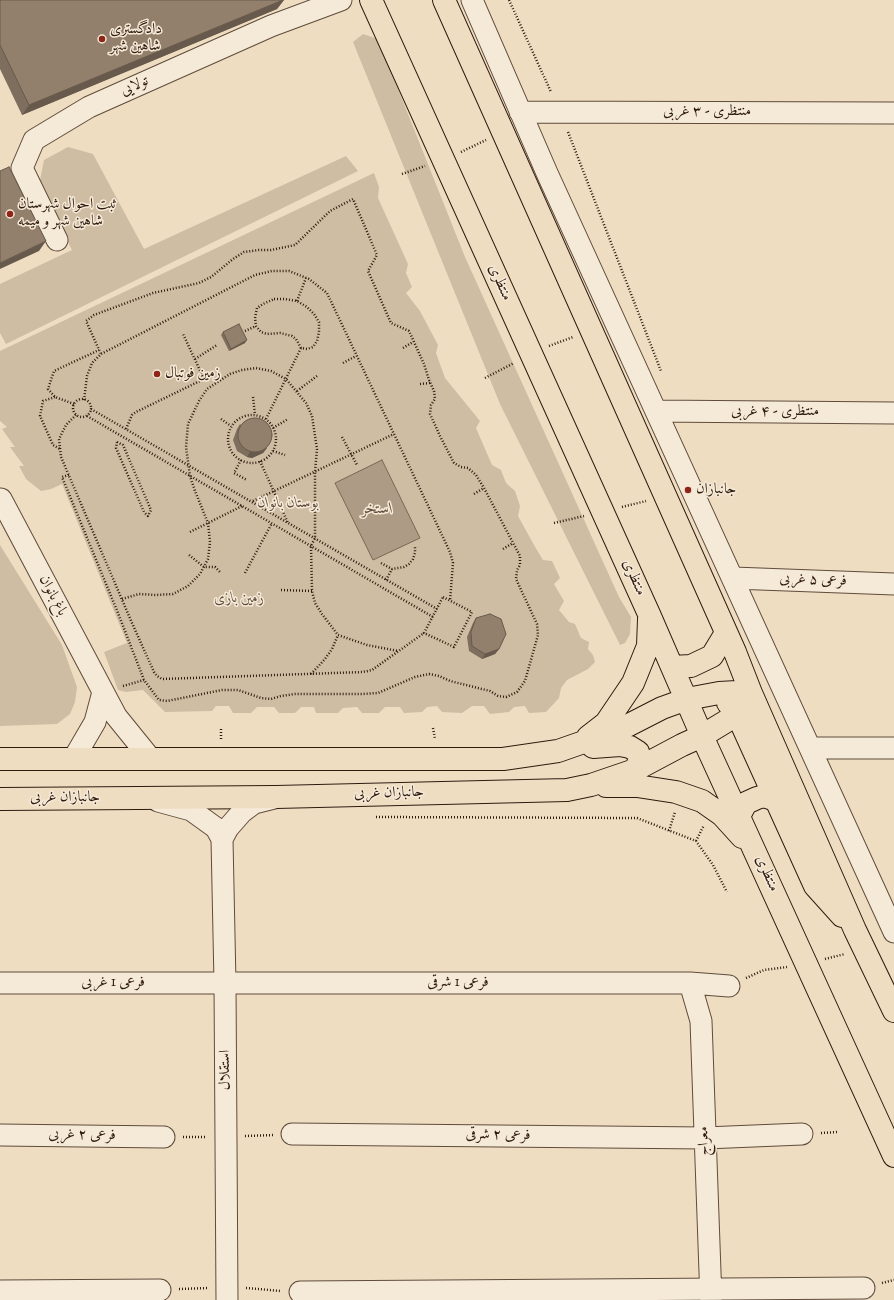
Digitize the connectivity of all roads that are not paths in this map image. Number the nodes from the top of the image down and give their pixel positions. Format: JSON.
{"nodes":[{"id":1,"x":341,"y":0,"type":"edge"},
{"id":2,"x":371,"y":0,"type":"edge"},
{"id":3,"x":444,"y":0,"type":"edge"},
{"id":4,"x":472,"y":0,"type":"edge"},
{"id":5,"x":520,"y":112,"type":"junction"},
{"id":6,"x":894,"y":113,"type":"edge"},
{"id":7,"x":57,"y":240,"type":"dead end"},
{"id":8,"x":656,"y":411,"type":"junction"},
{"id":9,"x":894,"y":413,"type":"edge"},
{"id":10,"x":1,"y":499,"type":"dead end"},
{"id":11,"x":733,"y":578,"type":"junction"},
{"id":12,"x":894,"y":584,"type":"edge"},
{"id":13,"x":649,"y":614,"type":"junction"},
{"id":14,"x":726,"y":633,"type":"junction"},
{"id":15,"x":672,"y":667,"type":"junction"},
{"id":16,"x":103,"y":692,"type":"junction"},
{"id":17,"x":719,"y":693,"type":"junction"},
{"id":18,"x":752,"y":695,"type":"junction"},
{"id":19,"x":687,"y":699,"type":"junction"},
{"id":20,"x":737,"y":714,"type":"junction"},
{"id":21,"x":702,"y":736,"type":"junction"},
{"id":22,"x":579,"y":744,"type":"junction"},
{"id":23,"x":810,"y":748,"type":"junction"},
{"id":24,"x":894,"y":748,"type":"edge"},
{"id":25,"x":558,"y":751,"type":"junction"},
{"id":26,"x":74,"y":758,"type":"junction"},
{"id":27,"x":150,"y":758,"type":"junction"},
{"id":28,"x":0,"y":759,"type":"edge"},
{"id":29,"x":635,"y":770,"type":"junction"},
{"id":30,"x":591,"y":785,"type":"junction"},
{"id":31,"x":276,"y":797,"type":"junction"},
{"id":32,"x":144,"y":798,"type":"junction"},
{"id":33,"x":0,"y":799,"type":"edge"},
{"id":34,"x":776,"y":800,"type":"junction"},
{"id":35,"x":740,"y":816,"type":"junction"},
{"id":36,"x":222,"y":839,"type":"junction"},
{"id":37,"x":757,"y":854,"type":"junction"},
{"id":38,"x":855,"y":930,"type":"junction"},
{"id":39,"x":894,"y":932,"type":"edge"},
{"id":40,"x":0,"y":983,"type":"edge"},
{"id":41,"x":225,"y":983,"type":"junction"},
{"id":42,"x":690,"y":983,"type":"junction"},
{"id":43,"x":729,"y":986,"type":"dead end"},
{"id":44,"x":894,"y":1011,"type":"edge"},
{"id":45,"x":292,"y":1134,"type":"road end"},
{"id":46,"x":802,"y":1134,"type":"dead end"},
{"id":47,"x":0,"y":1135,"type":"edge"},
{"id":48,"x":164,"y":1137,"type":"road end"},
{"id":49,"x":705,"y":1138,"type":"junction"},
{"id":50,"x":894,"y":1156,"type":"edge"},
{"id":51,"x":864,"y":1288,"type":"dead end"},
{"id":52,"x":160,"y":1290,"type":"road end"},
{"id":53,"x":0,"y":1291,"type":"edge"},
{"id":54,"x":300,"y":1292,"type":"road end"},
{"id":55,"x":227,"y":1294,"type":"edge"},
{"id":56,"x":711,"y":1294,"type":"edge"}],
"edges":[{"from":1,"to":7,"type":"street","name":"تولایی"},
{"from":2,"to":13,"type":"main road","name":"منتظری"},
{"from":3,"to":14,"type":"main road"},
{"from":4,"to":5,"type":"street"},
{"from":5,"to":6,"type":"street","name":"منتظری - ۳ غربی"},
{"from":5,"to":8,"type":"street"},
{"from":8,"to":9,"type":"street","name":"منتظری - ۴ غربی"},
{"from":8,"to":11,"type":"street"},
{"from":10,"to":16,"type":"street","name":"باغ بانوان"},
{"from":11,"to":12,"type":"street","name":"فرعی ۵ غربی"},
{"from":11,"to":23,"type":"street"},
{"from":13,"to":15,"type":"main road","name":"منتظری"},
{"from":13,"to":22,"type":"main road"},
{"from":14,"to":15,"type":"main road"},
{"from":14,"to":18,"type":"main road"},
{"from":15,"to":19,"type":"main road","name":"منتظری"},
{"from":16,"to":26,"type":"street"},
{"from":16,"to":27,"type":"street","name":"باغ بانوان"},
{"from":17,"to":18,"type":"main road"},
{"from":17,"to":19,"type":"main road"},
{"from":17,"to":20,"type":"main road"},
{"from":18,"to":20,"type":"main road","name":"جانبازان غربی"},
{"from":18,"to":38,"type":"main road"},
{"from":19,"to":21,"type":"main road","name":"منتظری"},
{"from":19,"to":22,"type":"main road"},
{"from":20,"to":21,"type":"main road","name":"جانبازان غربی"},
{"from":20,"to":34,"type":"main road"},
{"from":21,"to":29,"type":"main road","name":"جانبازان غربی"},
{"from":21,"to":35,"type":"main road","name":"منتظری"},
{"from":22,"to":25,"type":"main road"},
{"from":23,"to":24,"type":"street"},
{"from":23,"to":39,"type":"street"},
{"from":25,"to":27,"type":"main road"},
{"from":25,"to":29,"type":"main road"},
{"from":26,"to":27,"type":"main road"},
{"from":26,"to":28,"type":"main road"},
{"from":29,"to":30,"type":"main road","name":"جانبازان غربی"},
{"from":30,"to":31,"type":"main road","name":"جانبازان غربی"},
{"from":30,"to":37,"type":"main road"},
{"from":31,"to":32,"type":"main road","name":"جانبازان غربی"},
{"from":31,"to":36,"type":"street"},
{"from":32,"to":33,"type":"main road","name":"جانبازان غربی"},
{"from":32,"to":36,"type":"street"},
{"from":34,"to":35,"type":"main road"},
{"from":34,"to":38,"type":"main road"},
{"from":35,"to":37,"type":"main road","name":"منتظری"},
{"from":36,"to":41,"type":"street","name":"استقلال"},
{"from":37,"to":50,"type":"main road","name":"منتظری"},
{"from":38,"to":44,"type":"main road"},
{"from":40,"to":41,"type":"street","name":"فرعی 1 غربی"},
{"from":41,"to":42,"type":"street","name":"فرعی 1 شرقی"},
{"from":41,"to":55,"type":"street","name":"استقلال"},
{"from":42,"to":43,"type":"street","name":"فرعی 1 شرقی"},
{"from":42,"to":49,"type":"street","name":"معراج"},
{"from":45,"to":49,"type":"street","name":"فرعی ۲ شرقی"},
{"from":46,"to":49,"type":"street"},
{"from":47,"to":48,"type":"street","name":"فرعی ۲ غربی"},
{"from":49,"to":56,"type":"street","name":"معراج"},
{"from":51,"to":56,"type":"street"},
{"from":52,"to":53,"type":"street"},
{"from":54,"to":56,"type":"street"}]}
